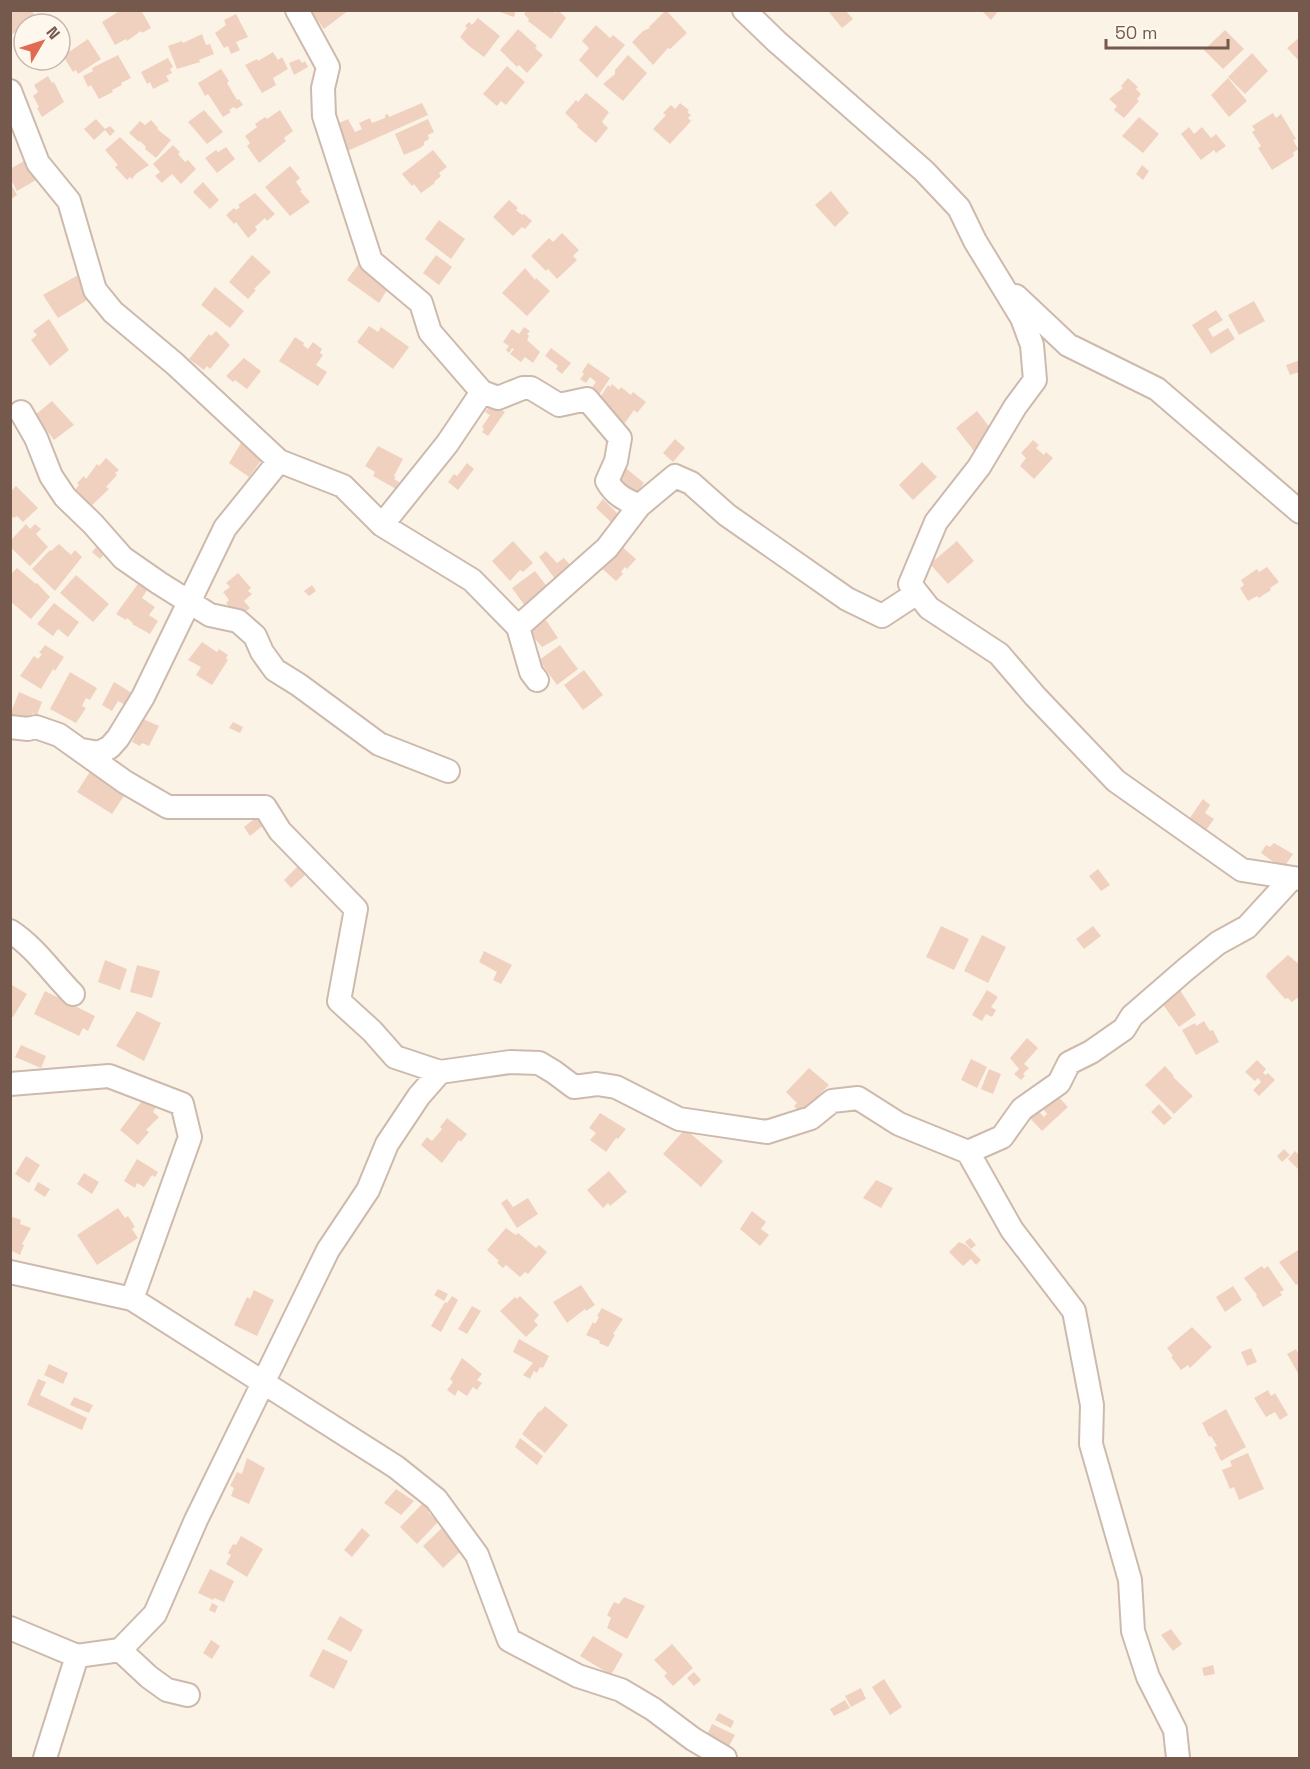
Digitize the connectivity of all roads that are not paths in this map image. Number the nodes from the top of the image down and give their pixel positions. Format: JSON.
{"nodes":[{"id":1,"x":297,"y":10,"type":"edge"},
{"id":2,"x":744,"y":10,"type":"edge"},
{"id":3,"x":10,"y":91,"type":"edge"},
{"id":4,"x":1000,"y":281,"type":"junction"},
{"id":5,"x":482,"y":392,"type":"junction"},
{"id":6,"x":21,"y":412,"type":"dead end"},
{"id":7,"x":279,"y":461,"type":"junction"},
{"id":8,"x":639,"y":506,"type":"junction"},
{"id":9,"x":1299,"y":512,"type":"edge"},
{"id":10,"x":382,"y":525,"type":"junction"},
{"id":11,"x":917,"y":593,"type":"junction"},
{"id":12,"x":190,"y":603,"type":"junction"},
{"id":13,"x":518,"y":627,"type":"junction"},
{"id":14,"x":537,"y":681,"type":"dead end"},
{"id":15,"x":10,"y":727,"type":"edge"},
{"id":16,"x":82,"y":750,"type":"junction"},
{"id":17,"x":448,"y":771,"type":"dead end"},
{"id":18,"x":1296,"y":878,"type":"edge"},
{"id":19,"x":10,"y":931,"type":"edge"},
{"id":20,"x":73,"y":994,"type":"dead end"},
{"id":21,"x":440,"y":1072,"type":"junction"},
{"id":22,"x":10,"y":1084,"type":"edge"},
{"id":23,"x":968,"y":1152,"type":"junction"},
{"id":24,"x":10,"y":1272,"type":"edge"},
{"id":25,"x":132,"y":1299,"type":"junction"},
{"id":26,"x":263,"y":1381,"type":"junction"},
{"id":27,"x":10,"y":1628,"type":"edge"},
{"id":28,"x":120,"y":1650,"type":"junction"},
{"id":29,"x":77,"y":1656,"type":"junction"},
{"id":30,"x":188,"y":1695,"type":"dead end"},
{"id":31,"x":45,"y":1758,"type":"edge"},
{"id":32,"x":725,"y":1758,"type":"edge"},
{"id":33,"x":1178,"y":1758,"type":"edge"}],
"edges":[{"from":1,"to":5,"type":"street"},
{"from":2,"to":4,"type":"street"},
{"from":3,"to":7,"type":"street"},
{"from":4,"to":9,"type":"street"},
{"from":4,"to":11,"type":"street"},
{"from":5,"to":8,"type":"street"},
{"from":5,"to":10,"type":"street"},
{"from":6,"to":12,"type":"street"},
{"from":7,"to":10,"type":"street"},
{"from":7,"to":12,"type":"street"},
{"from":8,"to":11,"type":"street"},
{"from":8,"to":13,"type":"street"},
{"from":10,"to":13,"type":"street"},
{"from":11,"to":18,"type":"street"},
{"from":12,"to":16,"type":"street"},
{"from":12,"to":17,"type":"street"},
{"from":13,"to":14,"type":"street"},
{"from":15,"to":16,"type":"street"},
{"from":16,"to":21,"type":"street"},
{"from":18,"to":23,"type":"street"},
{"from":19,"to":20,"type":"street"},
{"from":21,"to":23,"type":"street"},
{"from":21,"to":26,"type":"street"},
{"from":22,"to":25,"type":"street"},
{"from":23,"to":33,"type":"street"},
{"from":24,"to":25,"type":"street"},
{"from":25,"to":26,"type":"street"},
{"from":26,"to":28,"type":"street"},
{"from":26,"to":32,"type":"street"},
{"from":27,"to":29,"type":"street"},
{"from":28,"to":29,"type":"street"},
{"from":28,"to":30,"type":"street"},
{"from":29,"to":31,"type":"street"}]}
